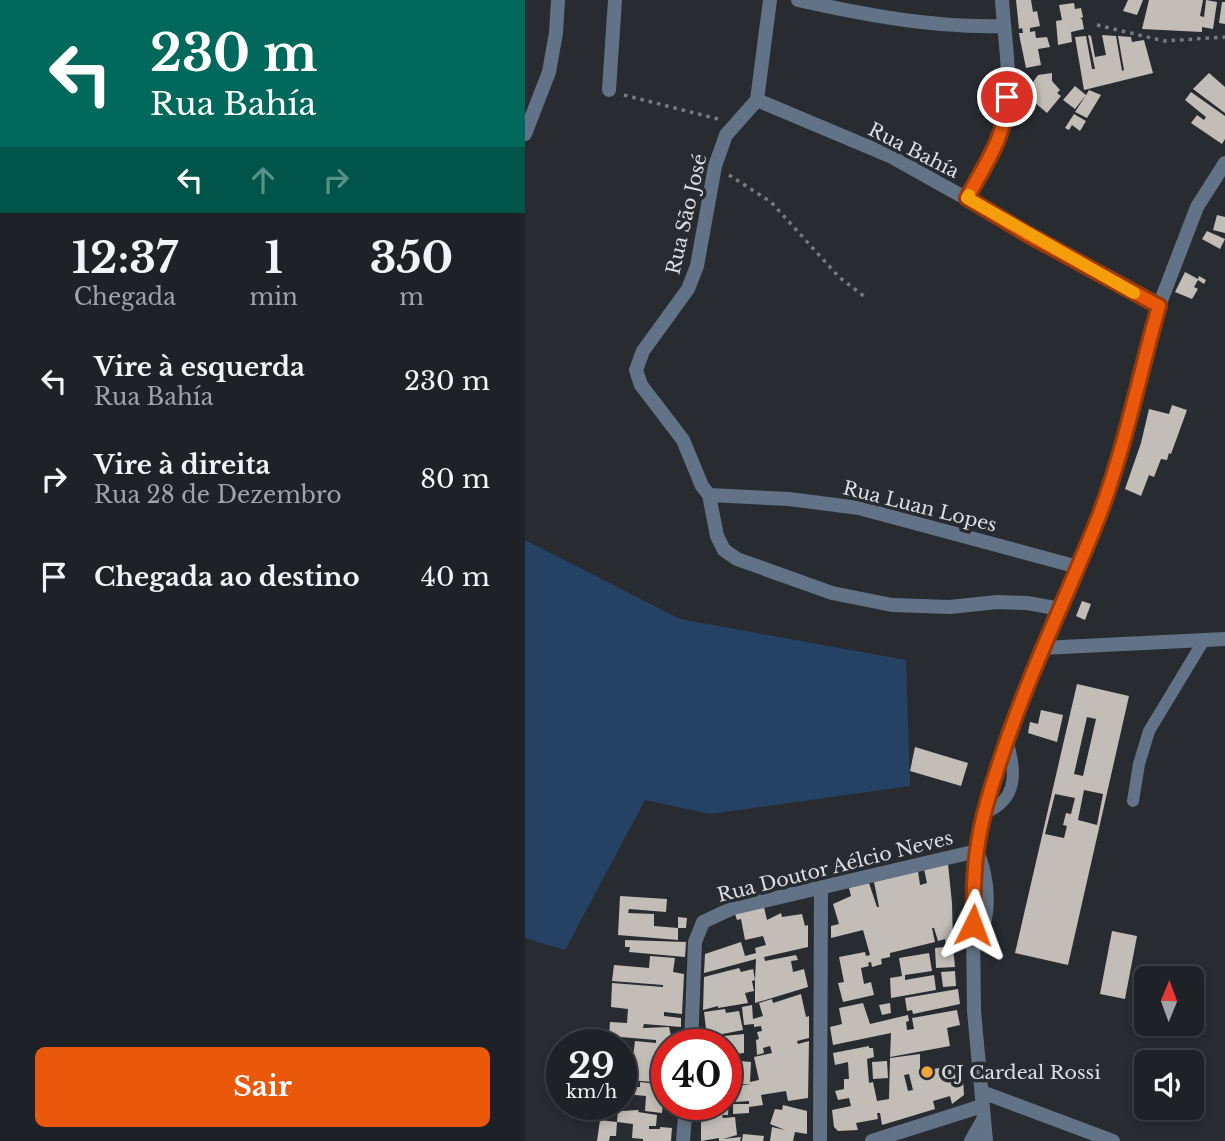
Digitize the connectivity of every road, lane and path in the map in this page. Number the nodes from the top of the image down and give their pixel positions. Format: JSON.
{"nodes":[{"id":1,"x":558,"y":0,"type":"edge"},
{"id":2,"x":615,"y":0,"type":"edge"},
{"id":3,"x":770,"y":0,"type":"edge"},
{"id":4,"x":798,"y":0,"type":"edge"},
{"id":5,"x":1002,"y":0,"type":"edge"},
{"id":6,"x":1097,"y":25,"type":"dead end"},
{"id":7,"x":1003,"y":26,"type":"junction"},
{"id":8,"x":1225,"y":37,"type":"edge"},
{"id":9,"x":609,"y":90,"type":"joint"},
{"id":10,"x":757,"y":100,"type":"junction"},
{"id":11,"x":735,"y":123,"type":"junction"},
{"id":12,"x":525,"y":134,"type":"edge"},
{"id":13,"x":1225,"y":163,"type":"edge"},
{"id":14,"x":715,"y":166,"type":"junction"},
{"id":15,"x":967,"y":198,"type":"junction"},
{"id":16,"x":865,"y":297,"type":"dead end"},
{"id":17,"x":1159,"y":306,"type":"junction"},
{"id":18,"x":709,"y":495,"type":"junction"},
{"id":19,"x":1078,"y":567,"type":"junction"},
{"id":20,"x":1061,"y":609,"type":"junction"},
{"id":21,"x":1225,"y":639,"type":"edge"},
{"id":22,"x":1204,"y":640,"type":"junction"},
{"id":23,"x":1042,"y":648,"type":"junction"},
{"id":24,"x":1133,"y":801,"type":"dead end"},
{"id":25,"x":977,"y":851,"type":"junction"},
{"id":26,"x":821,"y":888,"type":"junction"},
{"id":27,"x":692,"y":1029,"type":"edge"},
{"id":28,"x":982,"y":1106,"type":"junction"},
{"id":29,"x":685,"y":1120,"type":"edge"},
{"id":30,"x":683,"y":1141,"type":"edge"},
{"id":31,"x":820,"y":1141,"type":"edge"},
{"id":32,"x":872,"y":1141,"type":"edge"},
{"id":33,"x":971,"y":1141,"type":"edge"},
{"id":34,"x":986,"y":1141,"type":"edge"},
{"id":35,"x":1113,"y":1141,"type":"edge"}],
"edges":[{"from":1,"to":12,"type":"street"},
{"from":2,"to":9,"type":"street"},
{"from":3,"to":10,"type":"street"},
{"from":4,"to":7,"type":"street"},
{"from":5,"to":7,"type":"street"},
{"from":6,"to":8,"type":"path"},
{"from":7,"to":15,"type":"street"},
{"from":9,"to":11,"type":"path"},
{"from":10,"to":11,"type":"street","name":"Rua São José"},
{"from":10,"to":15,"type":"street","name":"Rua Bahía"},
{"from":11,"to":14,"type":"street","name":"Rua São José"},
{"from":13,"to":17,"type":"street"},
{"from":14,"to":16,"type":"path"},
{"from":14,"to":18,"type":"street","name":"Rua São José"},
{"from":15,"to":17,"type":"street","name":"Rua Bahía"},
{"from":17,"to":19,"type":"street"},
{"from":18,"to":19,"type":"street","name":"Rua Luan Lopes"},
{"from":18,"to":20,"type":"street"},
{"from":19,"to":20,"type":"street"},
{"from":20,"to":23,"type":"street"},
{"from":21,"to":22,"type":"street"},
{"from":22,"to":23,"type":"street"},
{"from":22,"to":24,"type":"lane"},
{"from":23,"to":25,"type":"street"},
{"from":25,"to":26,"type":"street","name":"Rua Doutor Aélcio Neves"},
{"from":25,"to":28,"type":"street"},
{"from":26,"to":27,"type":"street","name":"Rua Doutor Aélcio Neves"},
{"from":26,"to":31,"type":"street"},
{"from":28,"to":32,"type":"street"},
{"from":28,"to":33,"type":"street"},
{"from":28,"to":34,"type":"street"},
{"from":28,"to":35,"type":"street"},
{"from":29,"to":30,"type":"street"}]}
